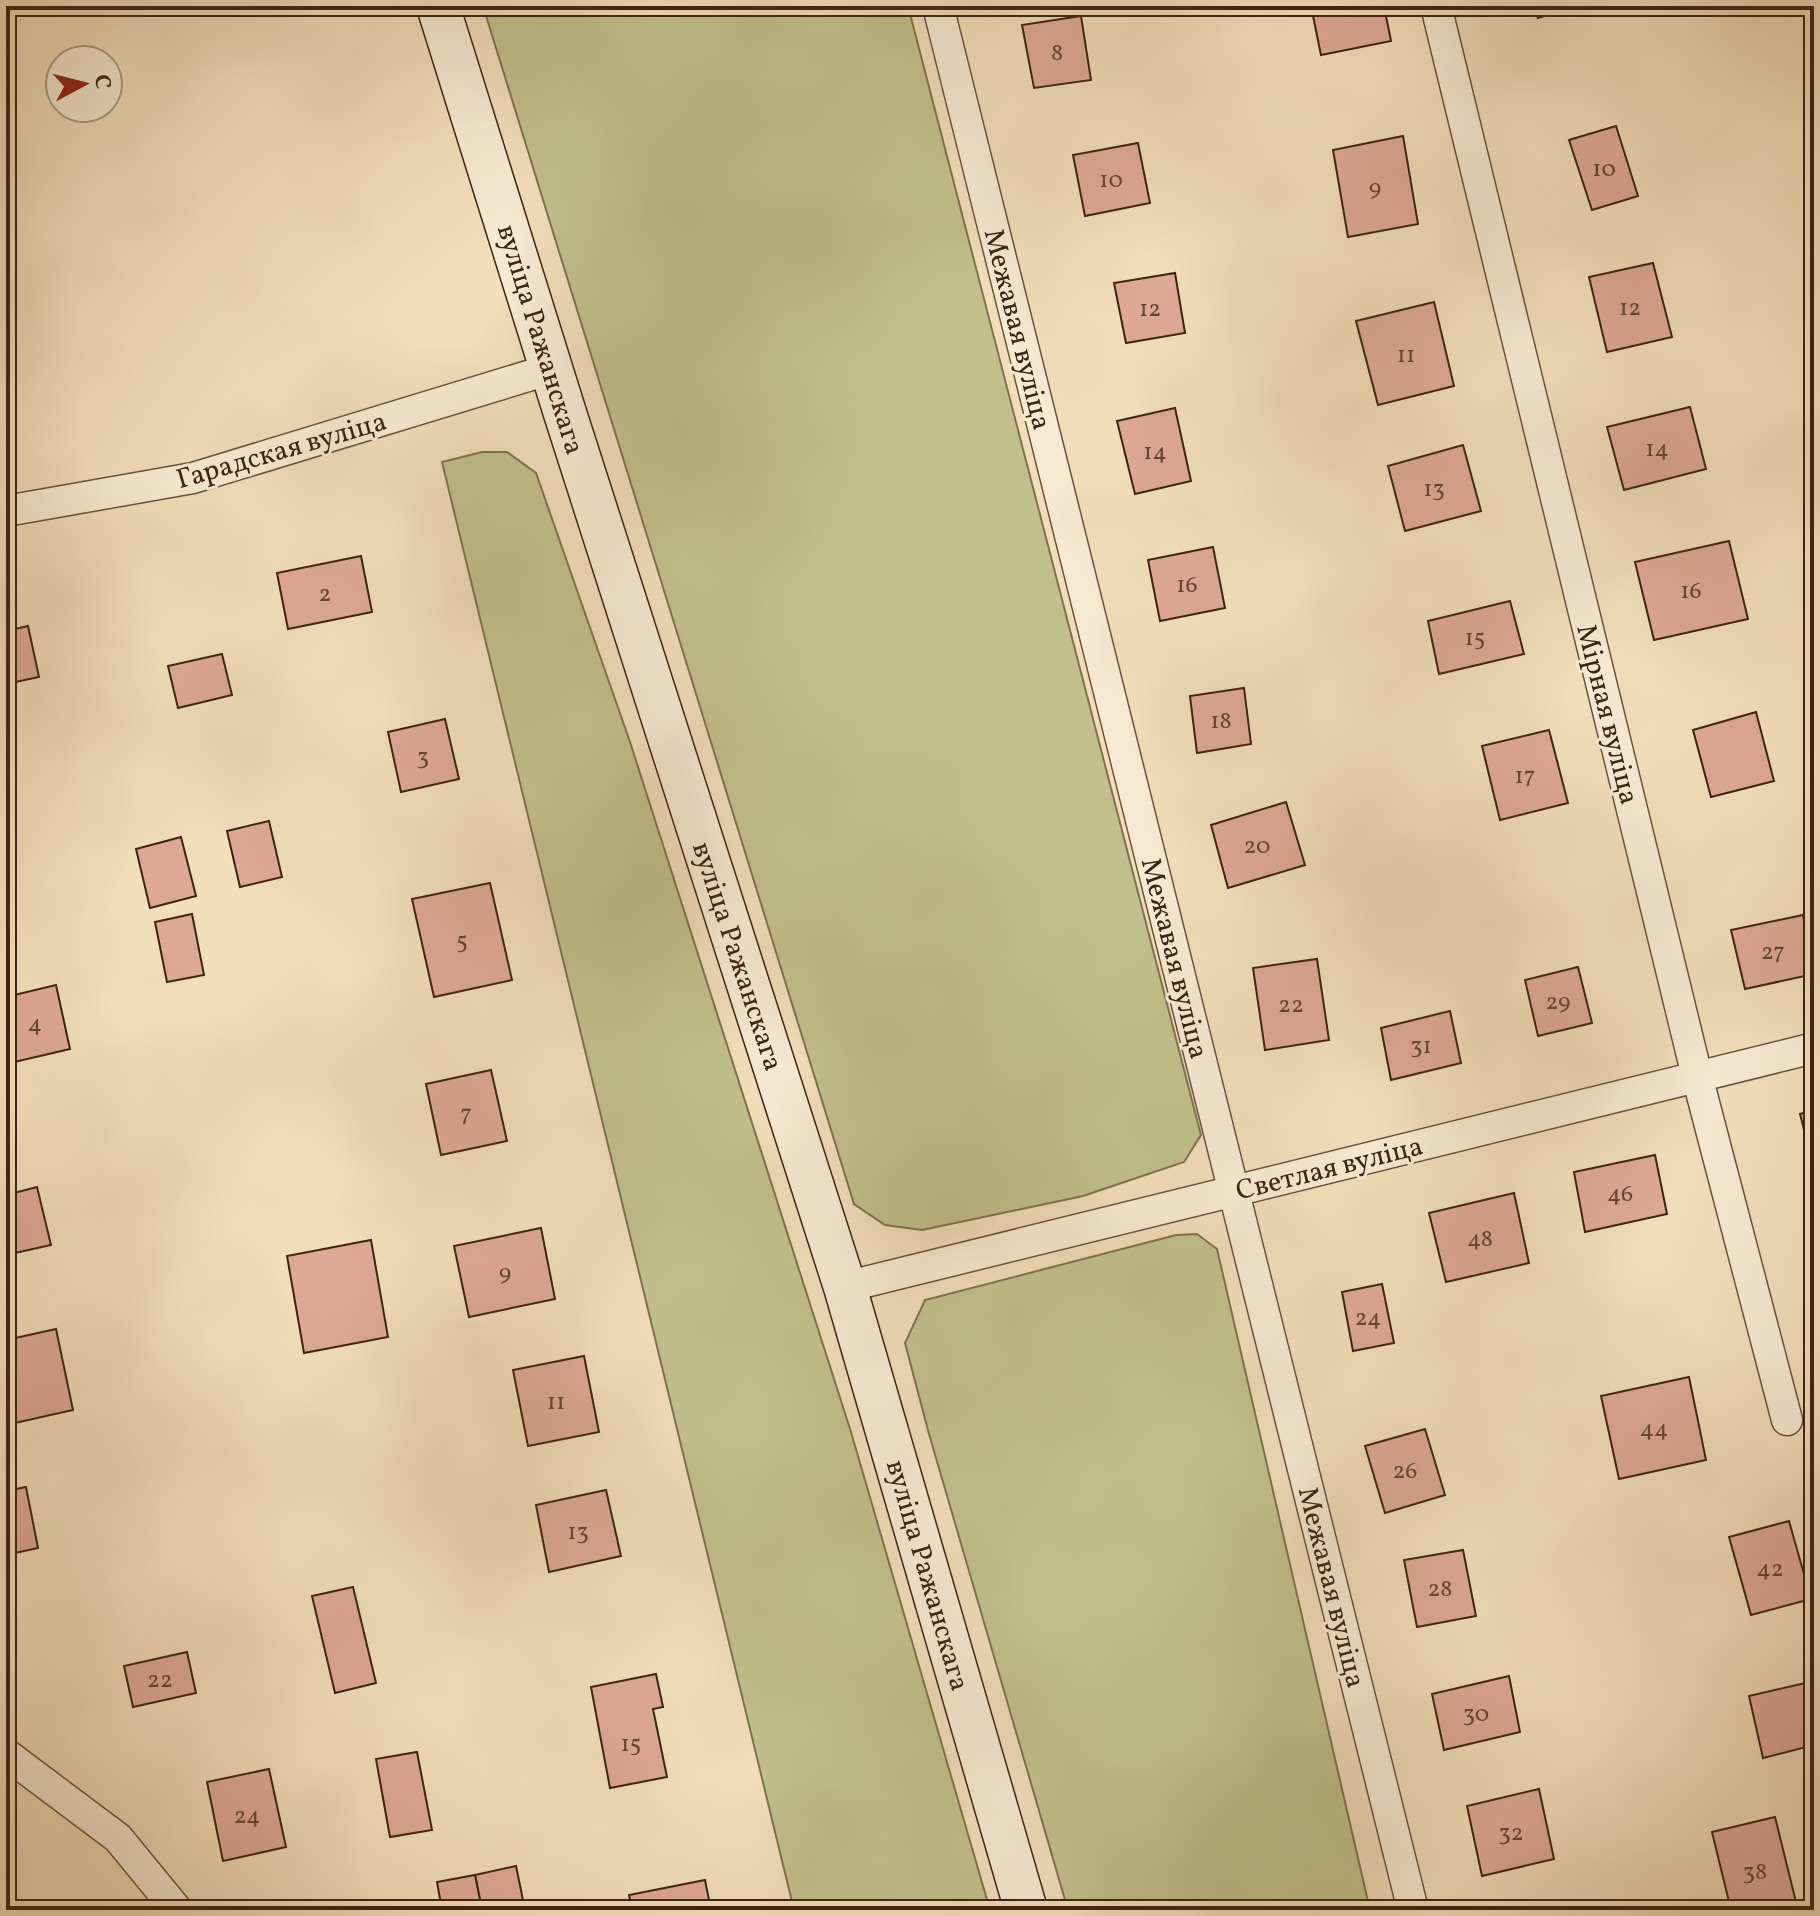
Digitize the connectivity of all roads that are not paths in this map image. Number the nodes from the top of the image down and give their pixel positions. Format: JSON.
{"nodes":[{"id":1,"x":438,"y":6,"type":"edge"},
{"id":2,"x":938,"y":6,"type":"edge"},
{"id":3,"x":1436,"y":6,"type":"edge"},
{"id":4,"x":551,"y":369,"type":"junction"},
{"id":5,"x":6,"y":511,"type":"edge"},
{"id":6,"x":1814,"y":1048,"type":"edge"},
{"id":7,"x":1697,"y":1076,"type":"junction"},
{"id":8,"x":1234,"y":1191,"type":"junction"},
{"id":9,"x":845,"y":1287,"type":"junction"},
{"id":10,"x":1787,"y":1420,"type":"dead end"},
{"id":11,"x":6,"y":1754,"type":"edge"},
{"id":12,"x":177,"y":1910,"type":"edge"},
{"id":13,"x":1026,"y":1910,"type":"edge"},
{"id":14,"x":1413,"y":1910,"type":"edge"}],
"edges":[{"from":1,"to":4,"type":"street","name":"вуліца Ражанскага"},
{"from":2,"to":8,"type":"street","name":"Межавая вуліца"},
{"from":3,"to":7,"type":"street","name":"Мірная вуліца"},
{"from":4,"to":5,"type":"street","name":"Гарадская вуліца"},
{"from":4,"to":9,"type":"street","name":"вуліца Ражанскага"},
{"from":6,"to":7,"type":"street","name":"Светлая вуліца"},
{"from":7,"to":8,"type":"street","name":"Светлая вуліца"},
{"from":7,"to":10,"type":"street","name":"Мірная вуліца"},
{"from":8,"to":9,"type":"street","name":"Светлая вуліца"},
{"from":8,"to":14,"type":"street","name":"Межавая вуліца"},
{"from":9,"to":13,"type":"street","name":"вуліца Ражанскага"},
{"from":11,"to":12,"type":"street"}]}
